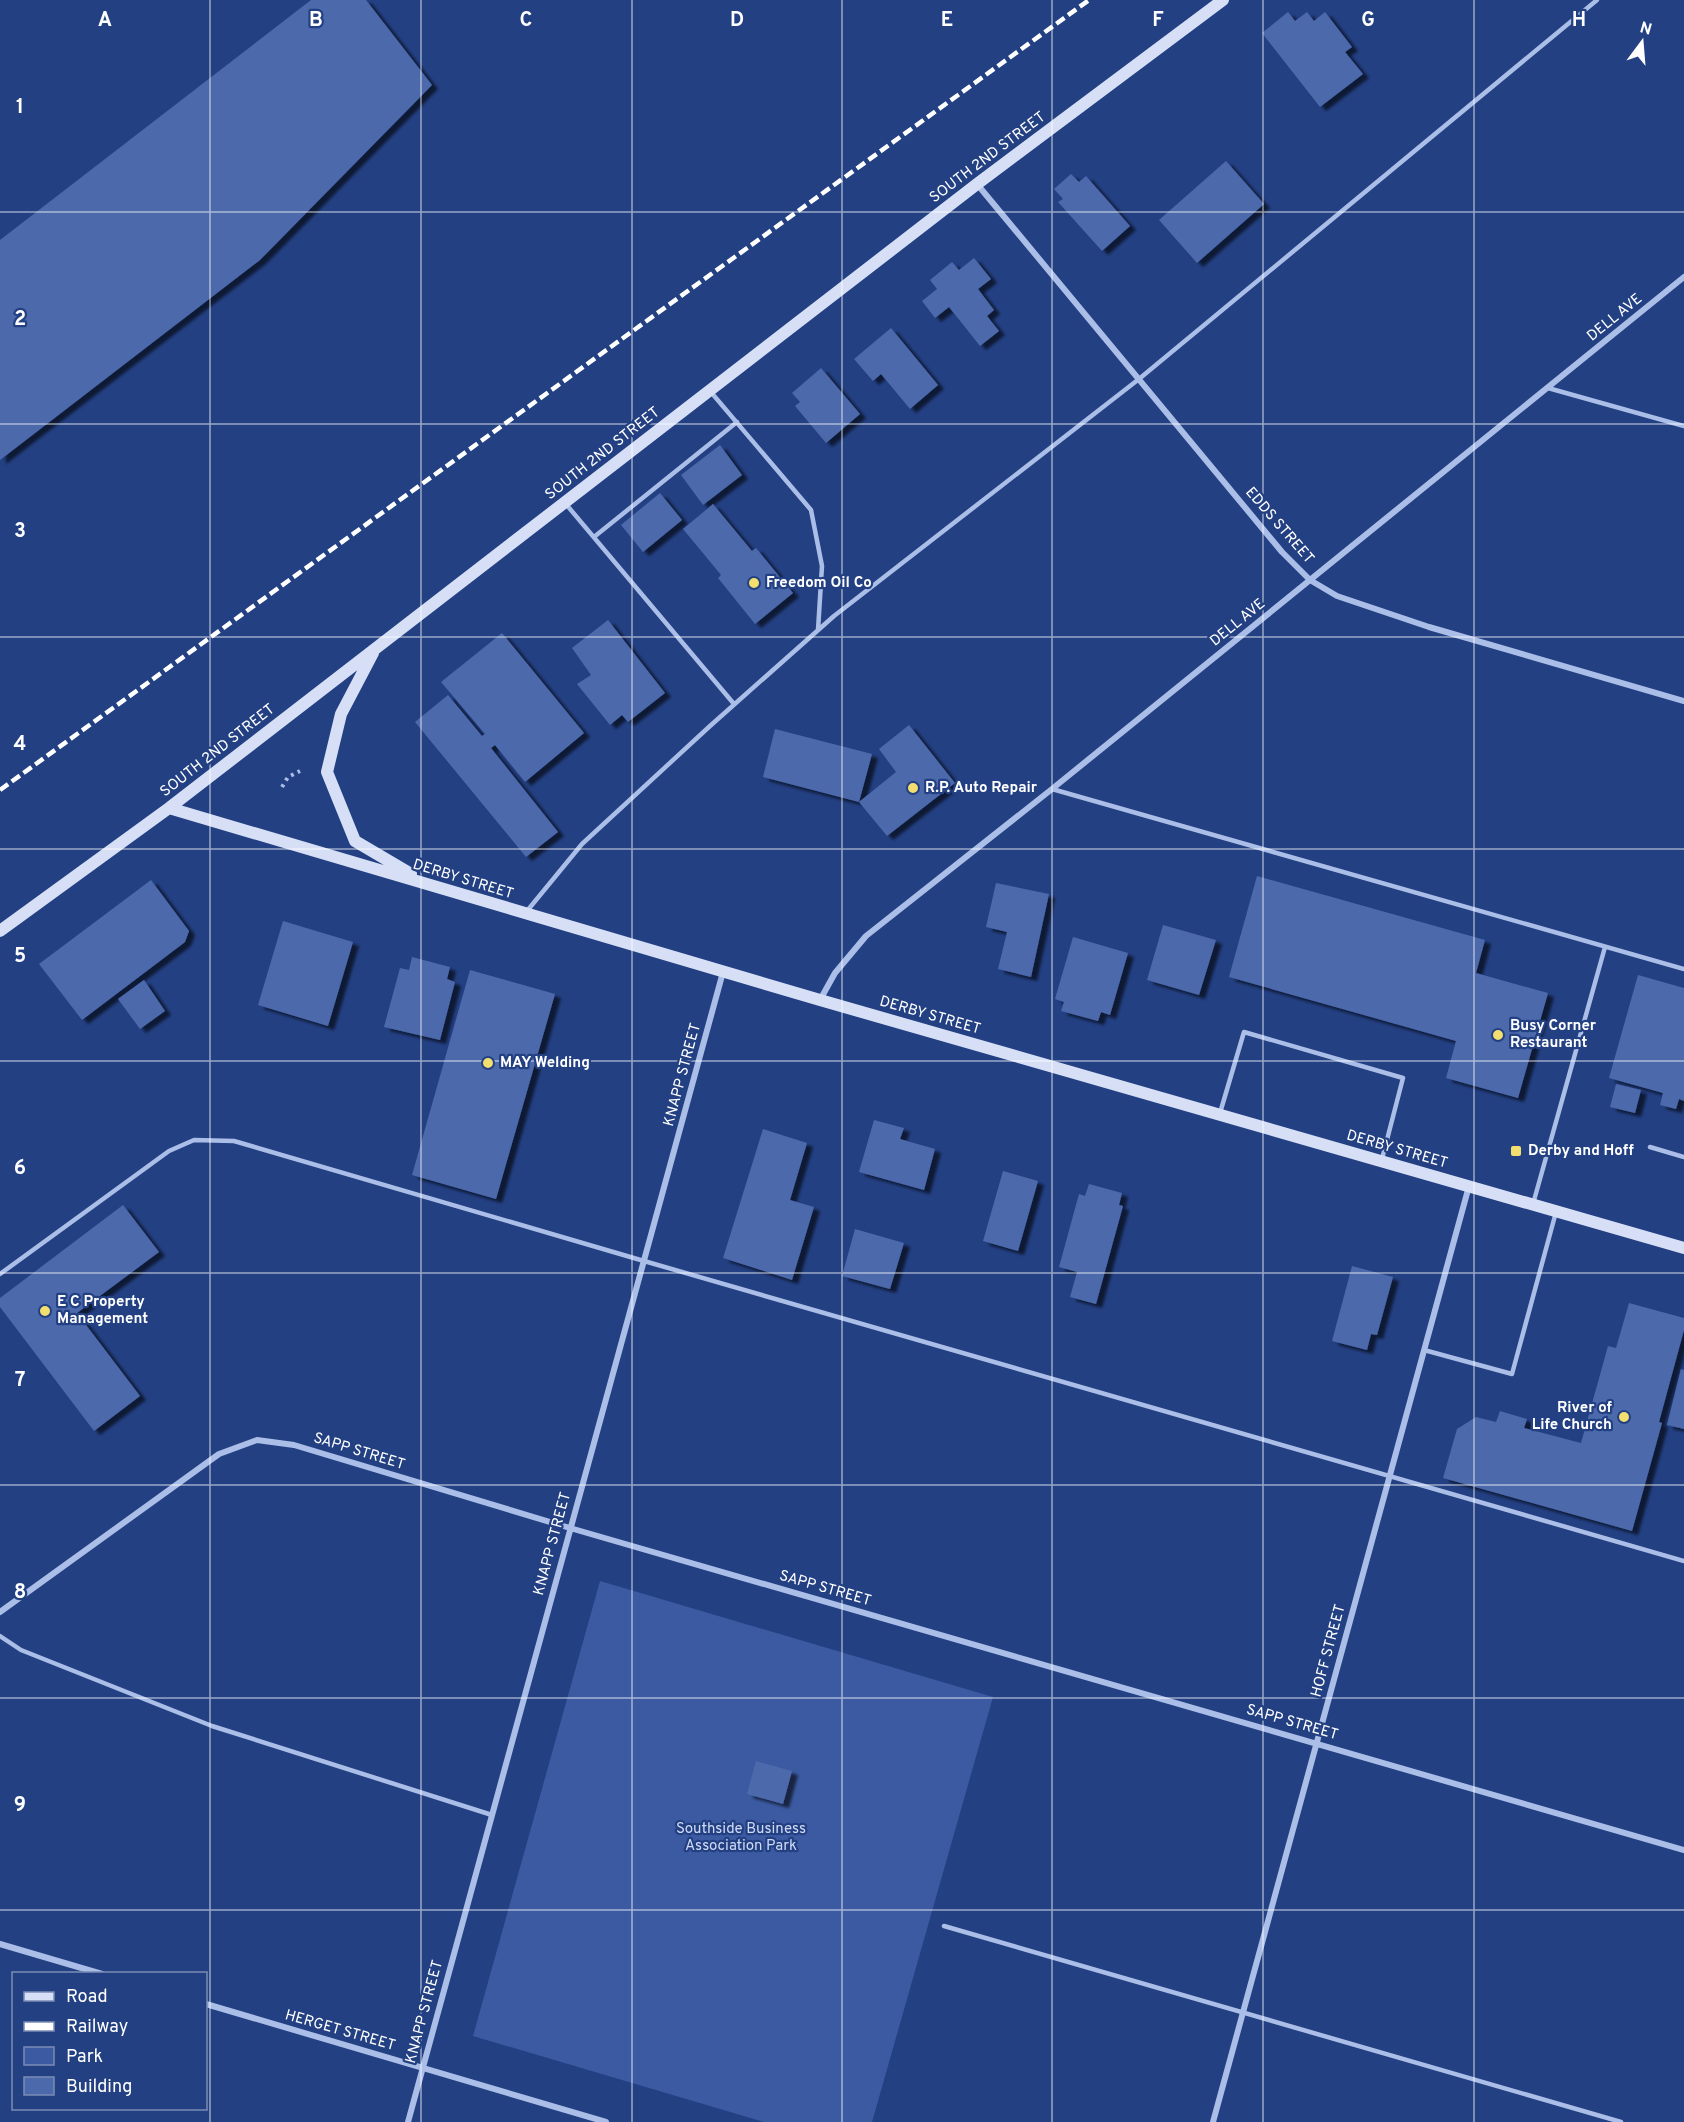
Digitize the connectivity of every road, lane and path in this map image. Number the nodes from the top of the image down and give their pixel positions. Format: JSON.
{"nodes":[{"id":1,"x":1223,"y":0,"type":"edge"},
{"id":2,"x":1597,"y":0,"type":"edge"},
{"id":3,"x":977,"y":184,"type":"junction"},
{"id":4,"x":1684,"y":277,"type":"edge"},
{"id":5,"x":1139,"y":379,"type":"junction"},
{"id":6,"x":1548,"y":388,"type":"junction"},
{"id":7,"x":710,"y":391,"type":"junction"},
{"id":8,"x":737,"y":422,"type":"junction"},
{"id":9,"x":1684,"y":426,"type":"edge"},
{"id":10,"x":565,"y":503,"type":"junction"},
{"id":11,"x":594,"y":537,"type":"junction"},
{"id":12,"x":1310,"y":580,"type":"junction"},
{"id":13,"x":818,"y":630,"type":"junction"},
{"id":14,"x":375,"y":649,"type":"junction"},
{"id":15,"x":1684,"y":701,"type":"edge"},
{"id":16,"x":734,"y":704,"type":"junction"},
{"id":17,"x":300,"y":771,"type":"dead end"},
{"id":18,"x":282,"y":788,"type":"dead end"},
{"id":19,"x":1052,"y":789,"type":"junction"},
{"id":20,"x":169,"y":808,"type":"junction"},
{"id":21,"x":427,"y":884,"type":"junction"},
{"id":22,"x":525,"y":914,"type":"junction"},
{"id":23,"x":0,"y":931,"type":"edge"},
{"id":24,"x":1605,"y":946,"type":"junction"},
{"id":25,"x":1684,"y":969,"type":"edge"},
{"id":26,"x":723,"y":972,"type":"junction"},
{"id":27,"x":820,"y":1000,"type":"junction"},
{"id":28,"x":1219,"y":1115,"type":"junction"},
{"id":29,"x":1650,"y":1147,"type":"dead end"},
{"id":30,"x":1684,"y":1157,"type":"edge"},
{"id":31,"x":1381,"y":1161,"type":"junction"},
{"id":32,"x":1469,"y":1186,"type":"junction"},
{"id":33,"x":1533,"y":1204,"type":"junction"},
{"id":34,"x":1556,"y":1211,"type":"junction"},
{"id":35,"x":1684,"y":1248,"type":"edge"},
{"id":36,"x":644,"y":1262,"type":"junction"},
{"id":37,"x":0,"y":1274,"type":"edge"},
{"id":38,"x":1424,"y":1350,"type":"junction"},
{"id":39,"x":1390,"y":1476,"type":"junction"},
{"id":40,"x":570,"y":1528,"type":"junction"},
{"id":41,"x":1684,"y":1561,"type":"edge"},
{"id":42,"x":0,"y":1612,"type":"edge"},
{"id":43,"x":0,"y":1636,"type":"edge"},
{"id":44,"x":1316,"y":1743,"type":"junction"},
{"id":45,"x":492,"y":1815,"type":"junction"},
{"id":46,"x":1684,"y":1850,"type":"edge"},
{"id":47,"x":944,"y":1926,"type":"dead end"},
{"id":48,"x":0,"y":1944,"type":"edge"},
{"id":49,"x":95,"y":1972,"type":"edge"},
{"id":50,"x":207,"y":2004,"type":"edge"},
{"id":51,"x":1244,"y":2013,"type":"junction"},
{"id":52,"x":422,"y":2068,"type":"junction"},
{"id":53,"x":408,"y":2122,"type":"edge"},
{"id":54,"x":606,"y":2122,"type":"edge"},
{"id":55,"x":1213,"y":2122,"type":"edge"},
{"id":56,"x":1621,"y":2122,"type":"edge"}],
"edges":[{"from":1,"to":3,"type":"main road","name":"SOUTH 2ND STREET"},
{"from":2,"to":5,"type":"lane"},
{"from":3,"to":5,"type":"street","name":"EDDS STREET"},
{"from":3,"to":7,"type":"main road","name":"SOUTH 2ND STREET"},
{"from":4,"to":6,"type":"street","name":"DELL AVE"},
{"from":5,"to":12,"type":"street","name":"EDDS STREET"},
{"from":5,"to":13,"type":"lane"},
{"from":6,"to":9,"type":"lane"},
{"from":6,"to":12,"type":"street","name":"DELL AVE"},
{"from":7,"to":8,"type":"lane"},
{"from":7,"to":10,"type":"main road","name":"SOUTH 2ND STREET"},
{"from":8,"to":11,"type":"lane"},
{"from":8,"to":13,"type":"lane"},
{"from":10,"to":11,"type":"lane"},
{"from":10,"to":14,"type":"main road","name":"SOUTH 2ND STREET"},
{"from":11,"to":16,"type":"lane"},
{"from":12,"to":15,"type":"street","name":"EDDS STREET"},
{"from":12,"to":19,"type":"street","name":"DELL AVE"},
{"from":13,"to":16,"type":"lane"},
{"from":14,"to":20,"type":"main road","name":"SOUTH 2ND STREET"},
{"from":14,"to":21,"type":"main road"},
{"from":16,"to":22,"type":"lane"},
{"from":17,"to":18,"type":"path"},
{"from":19,"to":24,"type":"lane"},
{"from":19,"to":27,"type":"street","name":"DELL AVE"},
{"from":20,"to":21,"type":"main road","name":"DERBY STREET"},
{"from":20,"to":23,"type":"main road","name":"SOUTH 2ND STREET"},
{"from":21,"to":22,"type":"main road","name":"DERBY STREET"},
{"from":22,"to":26,"type":"main road","name":"DERBY STREET"},
{"from":24,"to":25,"type":"lane"},
{"from":24,"to":33,"type":"lane"},
{"from":26,"to":27,"type":"main road","name":"DERBY STREET"},
{"from":26,"to":36,"type":"street","name":"KNAPP STREET"},
{"from":27,"to":28,"type":"main road","name":"DERBY STREET"},
{"from":28,"to":31,"type":"main road","name":"DERBY STREET"},
{"from":28,"to":31,"type":"lane"},
{"from":29,"to":30,"type":"lane"},
{"from":31,"to":32,"type":"main road","name":"DERBY STREET"},
{"from":32,"to":33,"type":"main road","name":"DERBY STREET"},
{"from":32,"to":38,"type":"street","name":"HOFF STREET"},
{"from":33,"to":34,"type":"main road","name":"DERBY STREET"},
{"from":34,"to":35,"type":"main road","name":"DERBY STREET"},
{"from":34,"to":38,"type":"lane"},
{"from":36,"to":37,"type":"lane"},
{"from":36,"to":39,"type":"lane"},
{"from":36,"to":40,"type":"street","name":"KNAPP STREET"},
{"from":38,"to":39,"type":"street","name":"HOFF STREET"},
{"from":39,"to":41,"type":"lane"},
{"from":39,"to":44,"type":"street","name":"HOFF STREET"},
{"from":40,"to":42,"type":"street","name":"SAPP STREET"},
{"from":40,"to":44,"type":"street","name":"SAPP STREET"},
{"from":40,"to":45,"type":"street","name":"KNAPP STREET"},
{"from":43,"to":45,"type":"lane"},
{"from":44,"to":46,"type":"street","name":"SAPP STREET"},
{"from":44,"to":51,"type":"street","name":"HOFF STREET"},
{"from":45,"to":52,"type":"street","name":"KNAPP STREET"},
{"from":47,"to":51,"type":"lane"},
{"from":48,"to":49,"type":"street"},
{"from":50,"to":52,"type":"street","name":"HERGET STREET"},
{"from":51,"to":55,"type":"street","name":"HOFF STREET"},
{"from":51,"to":56,"type":"lane"},
{"from":52,"to":53,"type":"street","name":"KNAPP STREET"},
{"from":52,"to":54,"type":"street","name":"HERGET STREET"}]}
